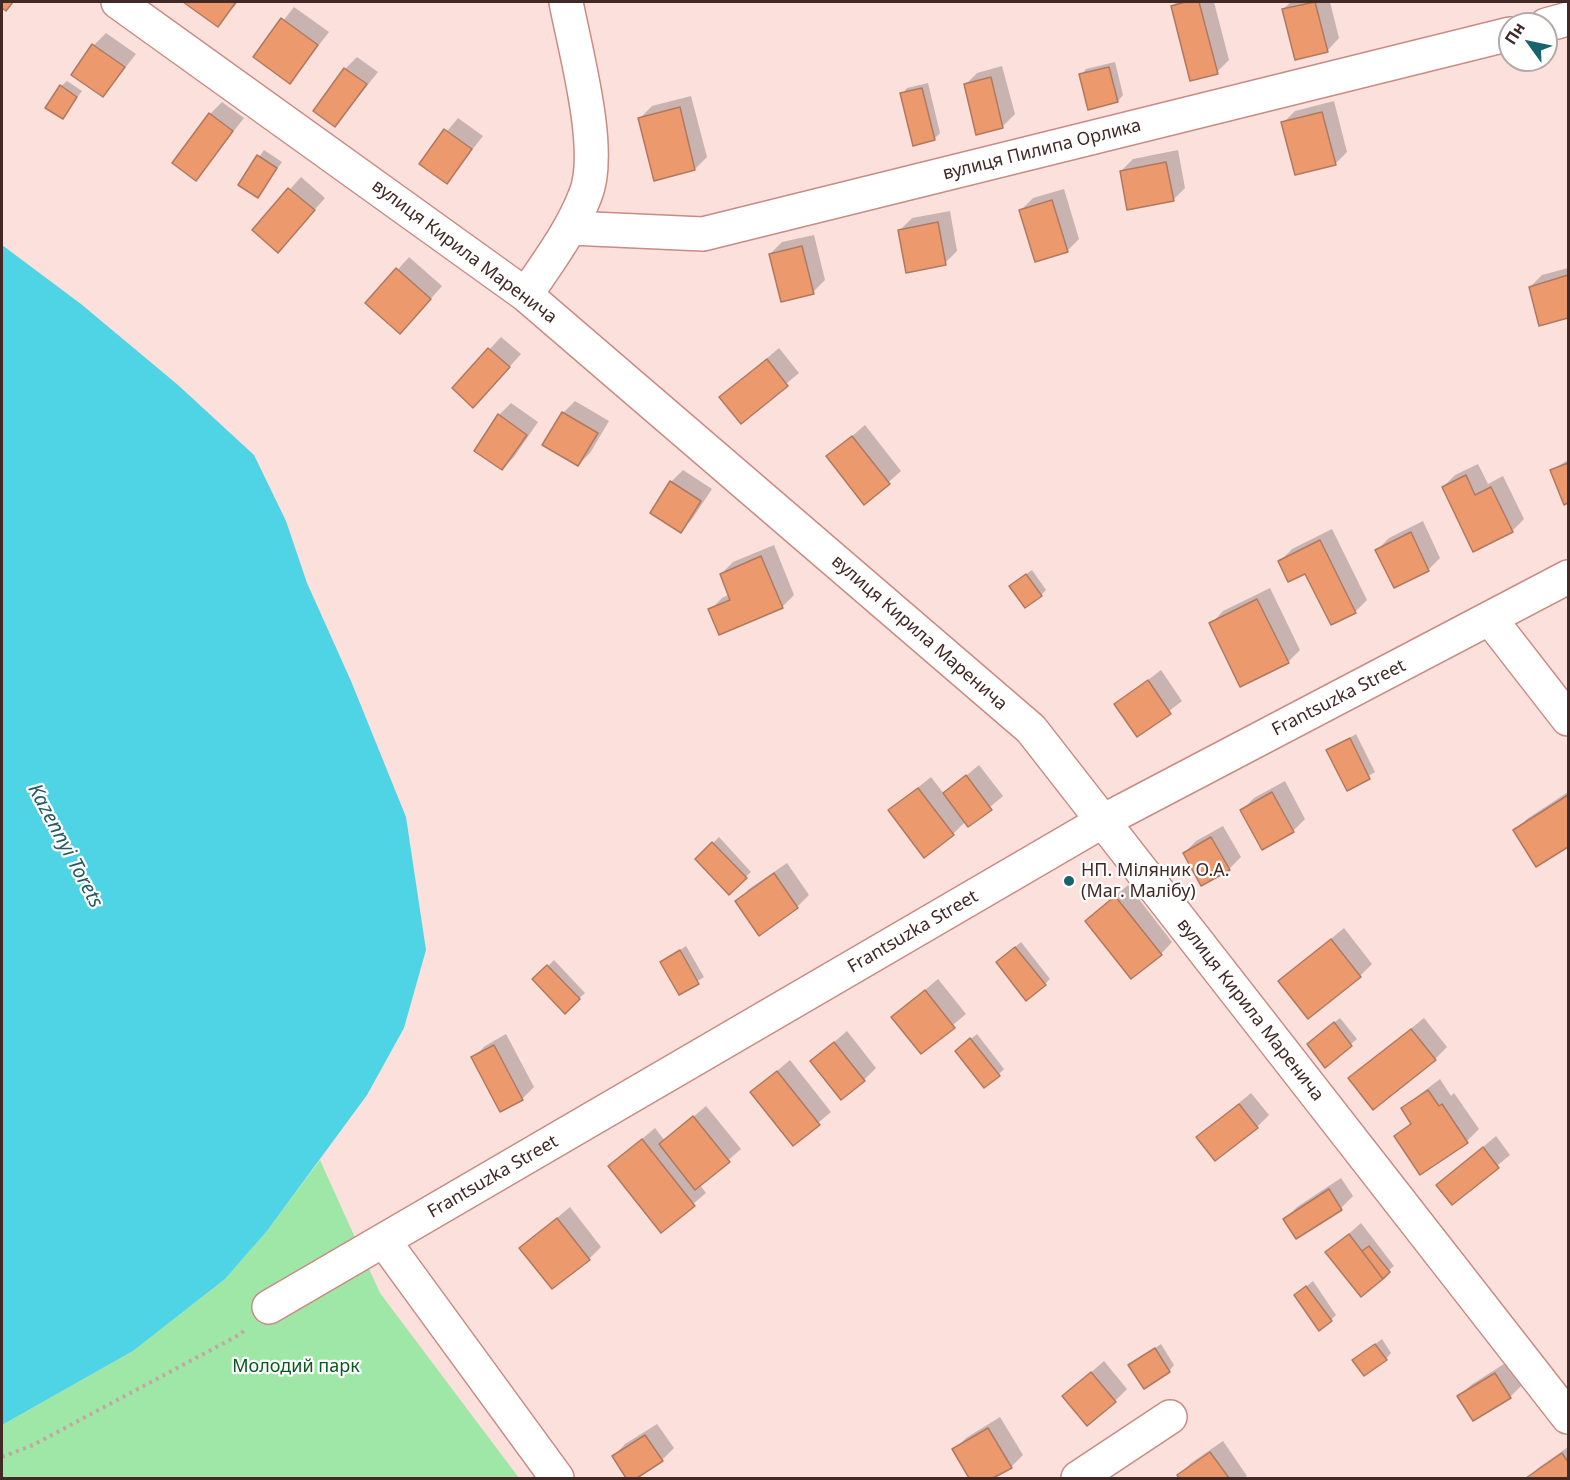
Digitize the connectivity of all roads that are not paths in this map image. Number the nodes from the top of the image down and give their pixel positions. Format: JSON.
{"nodes":[{"id":1,"x":118,"y":2,"type":"edge"},
{"id":2,"x":566,"y":2,"type":"edge"},
{"id":3,"x":1498,"y":37,"type":"edge"},
{"id":4,"x":570,"y":228,"type":"junction"},
{"id":5,"x":526,"y":295,"type":"junction"},
{"id":6,"x":1569,"y":577,"type":"edge"},
{"id":7,"x":1491,"y":620,"type":"junction"},
{"id":8,"x":1569,"y":719,"type":"edge"},
{"id":9,"x":1103,"y":821,"type":"junction"},
{"id":10,"x":384,"y":1241,"type":"junction"},
{"id":11,"x":269,"y":1307,"type":"road end"},
{"id":12,"x":1170,"y":1417,"type":"dead end"},
{"id":13,"x":1569,"y":1417,"type":"edge"},
{"id":14,"x":556,"y":1479,"type":"edge"},
{"id":15,"x":1078,"y":1479,"type":"edge"}],
"edges":[{"from":1,"to":5,"type":"street","name":"вулиця Кирила Маренича"},
{"from":2,"to":4,"type":"street"},
{"from":3,"to":4,"type":"street","name":"вулиця Пилипа Орлика"},
{"from":4,"to":5,"type":"street"},
{"from":5,"to":9,"type":"street","name":"вулиця Кирила Маренича"},
{"from":6,"to":7,"type":"street","name":"Frantsuzka Street"},
{"from":7,"to":8,"type":"street"},
{"from":7,"to":9,"type":"street","name":"Frantsuzka Street"},
{"from":9,"to":10,"type":"street","name":"Frantsuzka Street"},
{"from":9,"to":13,"type":"street","name":"вулиця Кирила Маренича"},
{"from":10,"to":11,"type":"street","name":"Frantsuzka Street"},
{"from":10,"to":14,"type":"street"},
{"from":12,"to":15,"type":"street"}]}
